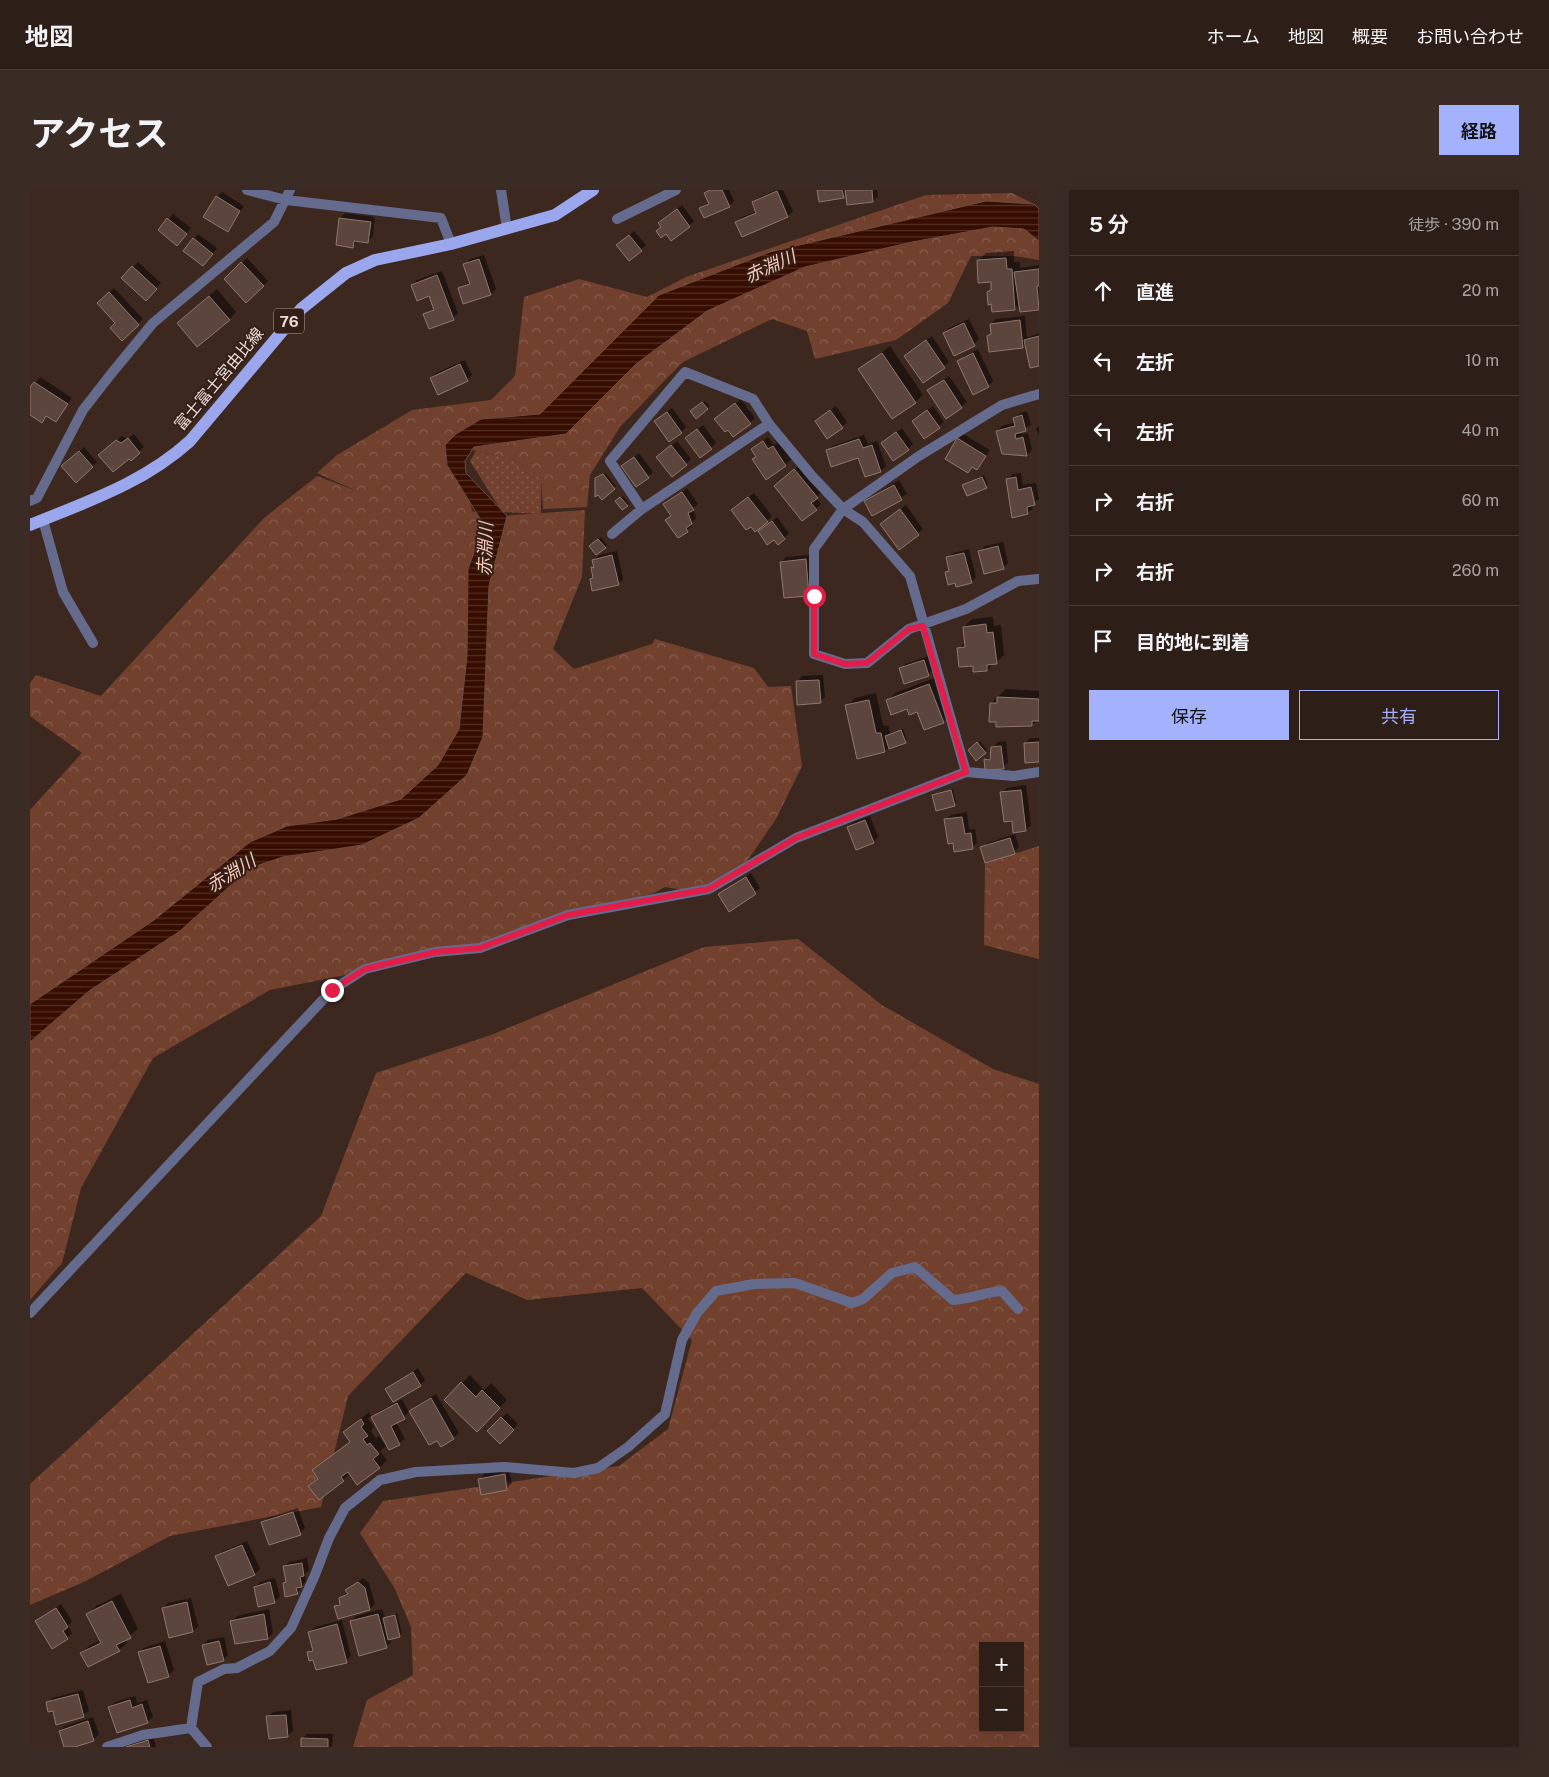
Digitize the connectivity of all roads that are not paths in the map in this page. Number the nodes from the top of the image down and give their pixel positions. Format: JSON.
{"nodes":[{"id":1,"x":247,"y":190,"type":"edge"},
{"id":2,"x":501,"y":190,"type":"edge"},
{"id":3,"x":593,"y":190,"type":"edge"},
{"id":4,"x":676,"y":190,"type":"edge"},
{"id":5,"x":288,"y":195,"type":"edge"},
{"id":6,"x":617,"y":220,"type":"dead end"},
{"id":7,"x":506,"y":230,"type":"junction"},
{"id":8,"x":451,"y":244,"type":"junction"},
{"id":9,"x":1039,"y":394,"type":"edge"},
{"id":10,"x":768,"y":424,"type":"junction"},
{"id":11,"x":30,"y":501,"type":"edge"},
{"id":12,"x":642,"y":509,"type":"junction"},
{"id":13,"x":844,"y":509,"type":"junction"},
{"id":14,"x":43,"y":520,"type":"junction"},
{"id":15,"x":30,"y":525,"type":"edge"},
{"id":16,"x":612,"y":534,"type":"dead end"},
{"id":17,"x":1039,"y":579,"type":"edge"},
{"id":18,"x":923,"y":626,"type":"junction"},
{"id":19,"x":93,"y":643,"type":"dead end"},
{"id":20,"x":966,"y":772,"type":"junction"},
{"id":21,"x":1039,"y":772,"type":"edge"},
{"id":22,"x":1018,"y":1310,"type":"dead end"},
{"id":23,"x":30,"y":1313,"type":"edge"},
{"id":24,"x":191,"y":1728,"type":"junction"},
{"id":25,"x":107,"y":1747,"type":"edge"},
{"id":26,"x":207,"y":1747,"type":"edge"}],
"edges":[{"from":1,"to":5,"type":"street"},
{"from":2,"to":7,"type":"street"},
{"from":3,"to":7,"type":"main road","name":"富士富士宮由比線","number":"76"},
{"from":4,"to":6,"type":"street"},
{"from":5,"to":8,"type":"street"},
{"from":5,"to":11,"type":"street"},
{"from":7,"to":8,"type":"main road","name":"富士富士宮由比線","number":"76"},
{"from":8,"to":14,"type":"main road","name":"富士富士宮由比線","number":"76"},
{"from":9,"to":13,"type":"street"},
{"from":10,"to":12,"type":"street"},
{"from":10,"to":12,"type":"street"},
{"from":10,"to":13,"type":"street"},
{"from":12,"to":16,"type":"street"},
{"from":13,"to":18,"type":"street"},
{"from":13,"to":18,"type":"street"},
{"from":14,"to":15,"type":"main road","name":"富士富士宮由比線","number":"76"},
{"from":14,"to":19,"type":"street"},
{"from":17,"to":18,"type":"street"},
{"from":18,"to":20,"type":"street"},
{"from":20,"to":21,"type":"street"},
{"from":20,"to":23,"type":"street"},
{"from":22,"to":24,"type":"street"},
{"from":24,"to":25,"type":"street"},
{"from":24,"to":26,"type":"street"}]}
